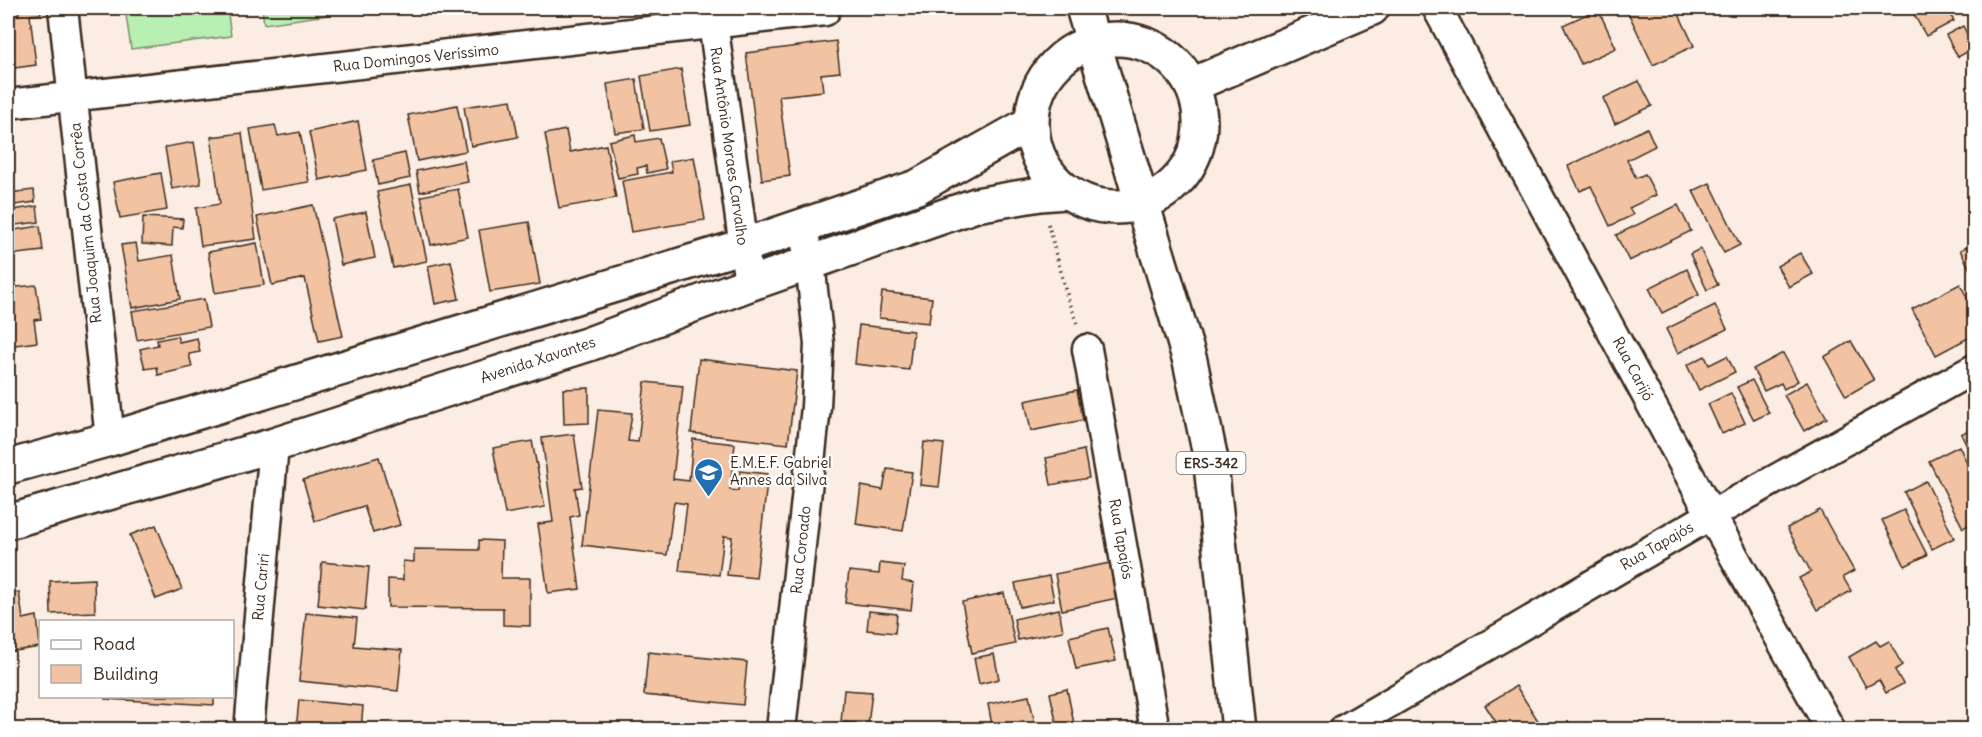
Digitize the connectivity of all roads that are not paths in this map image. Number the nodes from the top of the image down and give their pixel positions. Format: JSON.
{"nodes":[{"id":1,"x":63,"y":8,"type":"edge"},
{"id":2,"x":1083,"y":8,"type":"edge"},
{"id":3,"x":1372,"y":8,"type":"edge"},
{"id":4,"x":1437,"y":8,"type":"edge"},
{"id":5,"x":825,"y":11,"type":"dead end"},
{"id":6,"x":711,"y":16,"type":"edge"},
{"id":7,"x":1093,"y":41,"type":"junction"},
{"id":8,"x":1192,"y":85,"type":"junction"},
{"id":9,"x":72,"y":97,"type":"junction"},
{"id":10,"x":8,"y":104,"type":"edge"},
{"id":11,"x":1031,"y":123,"type":"junction"},
{"id":12,"x":1053,"y":193,"type":"junction"},
{"id":13,"x":1143,"y":204,"type":"junction"},
{"id":14,"x":802,"y":226,"type":"junction"},
{"id":15,"x":743,"y":246,"type":"junction"},
{"id":16,"x":810,"y":263,"type":"junction"},
{"id":17,"x":748,"y":284,"type":"junction"},
{"id":18,"x":1087,"y":349,"type":"road end"},
{"id":19,"x":1974,"y":369,"type":"edge"},
{"id":20,"x":111,"y":439,"type":"junction"},
{"id":21,"x":274,"y":446,"type":"junction"},
{"id":22,"x":8,"y":467,"type":"edge"},
{"id":23,"x":1712,"y":515,"type":"junction"},
{"id":24,"x":8,"y":522,"type":"edge"},
{"id":25,"x":249,"y":729,"type":"edge"},
{"id":26,"x":781,"y":729,"type":"edge"},
{"id":27,"x":1155,"y":729,"type":"edge"},
{"id":28,"x":1239,"y":729,"type":"edge"},
{"id":29,"x":1343,"y":729,"type":"edge"},
{"id":30,"x":1831,"y":729,"type":"edge"}],
"edges":[{"from":1,"to":9,"type":"street","name":"Rua Joaquim da Costa Corrêa"},
{"from":2,"to":7,"type":"main road","number":"ERS-342"},
{"from":3,"to":8,"type":"main road"},
{"from":4,"to":23,"type":"street","name":"Rua Carijó"},
{"from":5,"to":6,"type":"street","name":"Rua Domingos Veríssimo"},
{"from":6,"to":9,"type":"street","name":"Rua Domingos Veríssimo"},
{"from":6,"to":15,"type":"street","name":"Rua Antônio Moraes Carvalho"},
{"from":7,"to":8,"type":"main road"},
{"from":7,"to":11,"type":"main road"},
{"from":7,"to":13,"type":"main road","number":"ERS-342"},
{"from":8,"to":13,"type":"main road"},
{"from":9,"to":10,"type":"street","name":"Rua Domingos Veríssimo"},
{"from":9,"to":20,"type":"street","name":"Rua Joaquim da Costa Corrêa"},
{"from":11,"to":12,"type":"main road"},
{"from":11,"to":14,"type":"main road"},
{"from":12,"to":13,"type":"main road"},
{"from":12,"to":16,"type":"main road","name":"Avenida Xavantes"},
{"from":13,"to":28,"type":"main road","number":"ERS-342"},
{"from":14,"to":15,"type":"main road"},
{"from":14,"to":16,"type":"street","name":"Rua Coroado"},
{"from":15,"to":17,"type":"street","name":"Rua Antônio Moraes Carvalho"},
{"from":15,"to":20,"type":"main road"},
{"from":16,"to":17,"type":"main road","name":"Avenida Xavantes"},
{"from":16,"to":26,"type":"street","name":"Rua Coroado"},
{"from":17,"to":21,"type":"main road","name":"Avenida Xavantes"},
{"from":18,"to":27,"type":"street","name":"Rua Tapajós"},
{"from":19,"to":23,"type":"street","name":"Rua Tapajós"},
{"from":20,"to":22,"type":"main road"},
{"from":21,"to":24,"type":"main road","name":"Avenida Xavantes"},
{"from":21,"to":25,"type":"street","name":"Rua Cariri"},
{"from":23,"to":29,"type":"street","name":"Rua Tapajós"},
{"from":23,"to":30,"type":"street","name":"Rua Carijó"}]}
